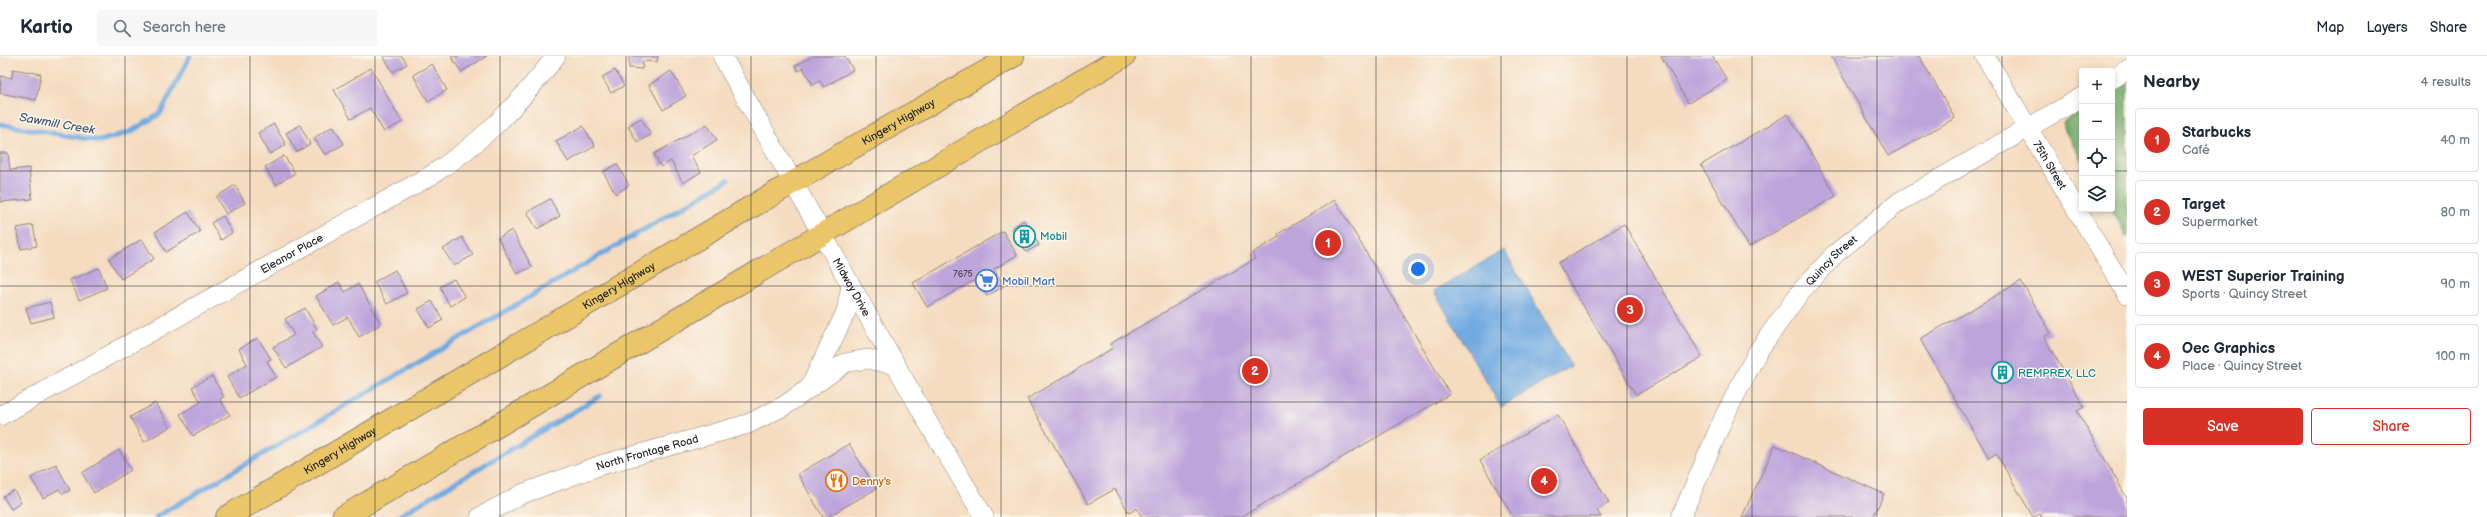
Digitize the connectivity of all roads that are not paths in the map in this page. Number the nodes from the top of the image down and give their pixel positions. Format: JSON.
{"nodes":[{"id":1,"x":556,"y":56,"type":"edge"},
{"id":2,"x":722,"y":56,"type":"edge"},
{"id":3,"x":1013,"y":56,"type":"edge"},
{"id":4,"x":1124,"y":56,"type":"edge"},
{"id":5,"x":1985,"y":56,"type":"edge"},
{"id":6,"x":2127,"y":70,"type":"edge"},
{"id":7,"x":2115,"y":77,"type":"edge"},
{"id":8,"x":2079,"y":99,"type":"edge"},
{"id":9,"x":2028,"y":129,"type":"junction"},
{"id":10,"x":794,"y":183,"type":"junction"},
{"id":11,"x":822,"y":234,"type":"junction"},
{"id":12,"x":851,"y":286,"type":"junction"},
{"id":13,"x":2127,"y":294,"type":"edge"},
{"id":14,"x":896,"y":365,"type":"junction"},
{"id":15,"x":811,"y":385,"type":"junction"},
{"id":16,"x":2,"y":409,"type":"edge"},
{"id":17,"x":227,"y":517,"type":"edge"},
{"id":18,"x":343,"y":517,"type":"edge"},
{"id":19,"x":480,"y":517,"type":"edge"},
{"id":20,"x":984,"y":517,"type":"edge"},
{"id":21,"x":1681,"y":517,"type":"edge"}],
"edges":[{"from":1,"to":16,"type":"street","name":"Eleanor Place"},
{"from":2,"to":10,"type":"street","name":"Midway Drive"},
{"from":3,"to":10,"type":"highway","name":"Kingery Highway"},
{"from":4,"to":11,"type":"highway"},
{"from":5,"to":9,"type":"street","name":"75th Street"},
{"from":6,"to":7,"type":"street"},
{"from":8,"to":9,"type":"street","name":"Quincy Street"},
{"from":9,"to":13,"type":"street","name":"75th Street"},
{"from":9,"to":21,"type":"street","name":"Quincy Street"},
{"from":10,"to":11,"type":"street","name":"Midway Drive"},
{"from":10,"to":17,"type":"highway","name":"Kingery Highway"},
{"from":11,"to":12,"type":"street","name":"Midway Drive"},
{"from":11,"to":18,"type":"highway"},
{"from":12,"to":14,"type":"street","name":"Midway Drive"},
{"from":12,"to":15,"type":"street"},
{"from":14,"to":15,"type":"street","name":"North Frontage Road"},
{"from":14,"to":20,"type":"street","name":"Midway Drive"},
{"from":15,"to":19,"type":"street","name":"North Frontage Road"}]}
